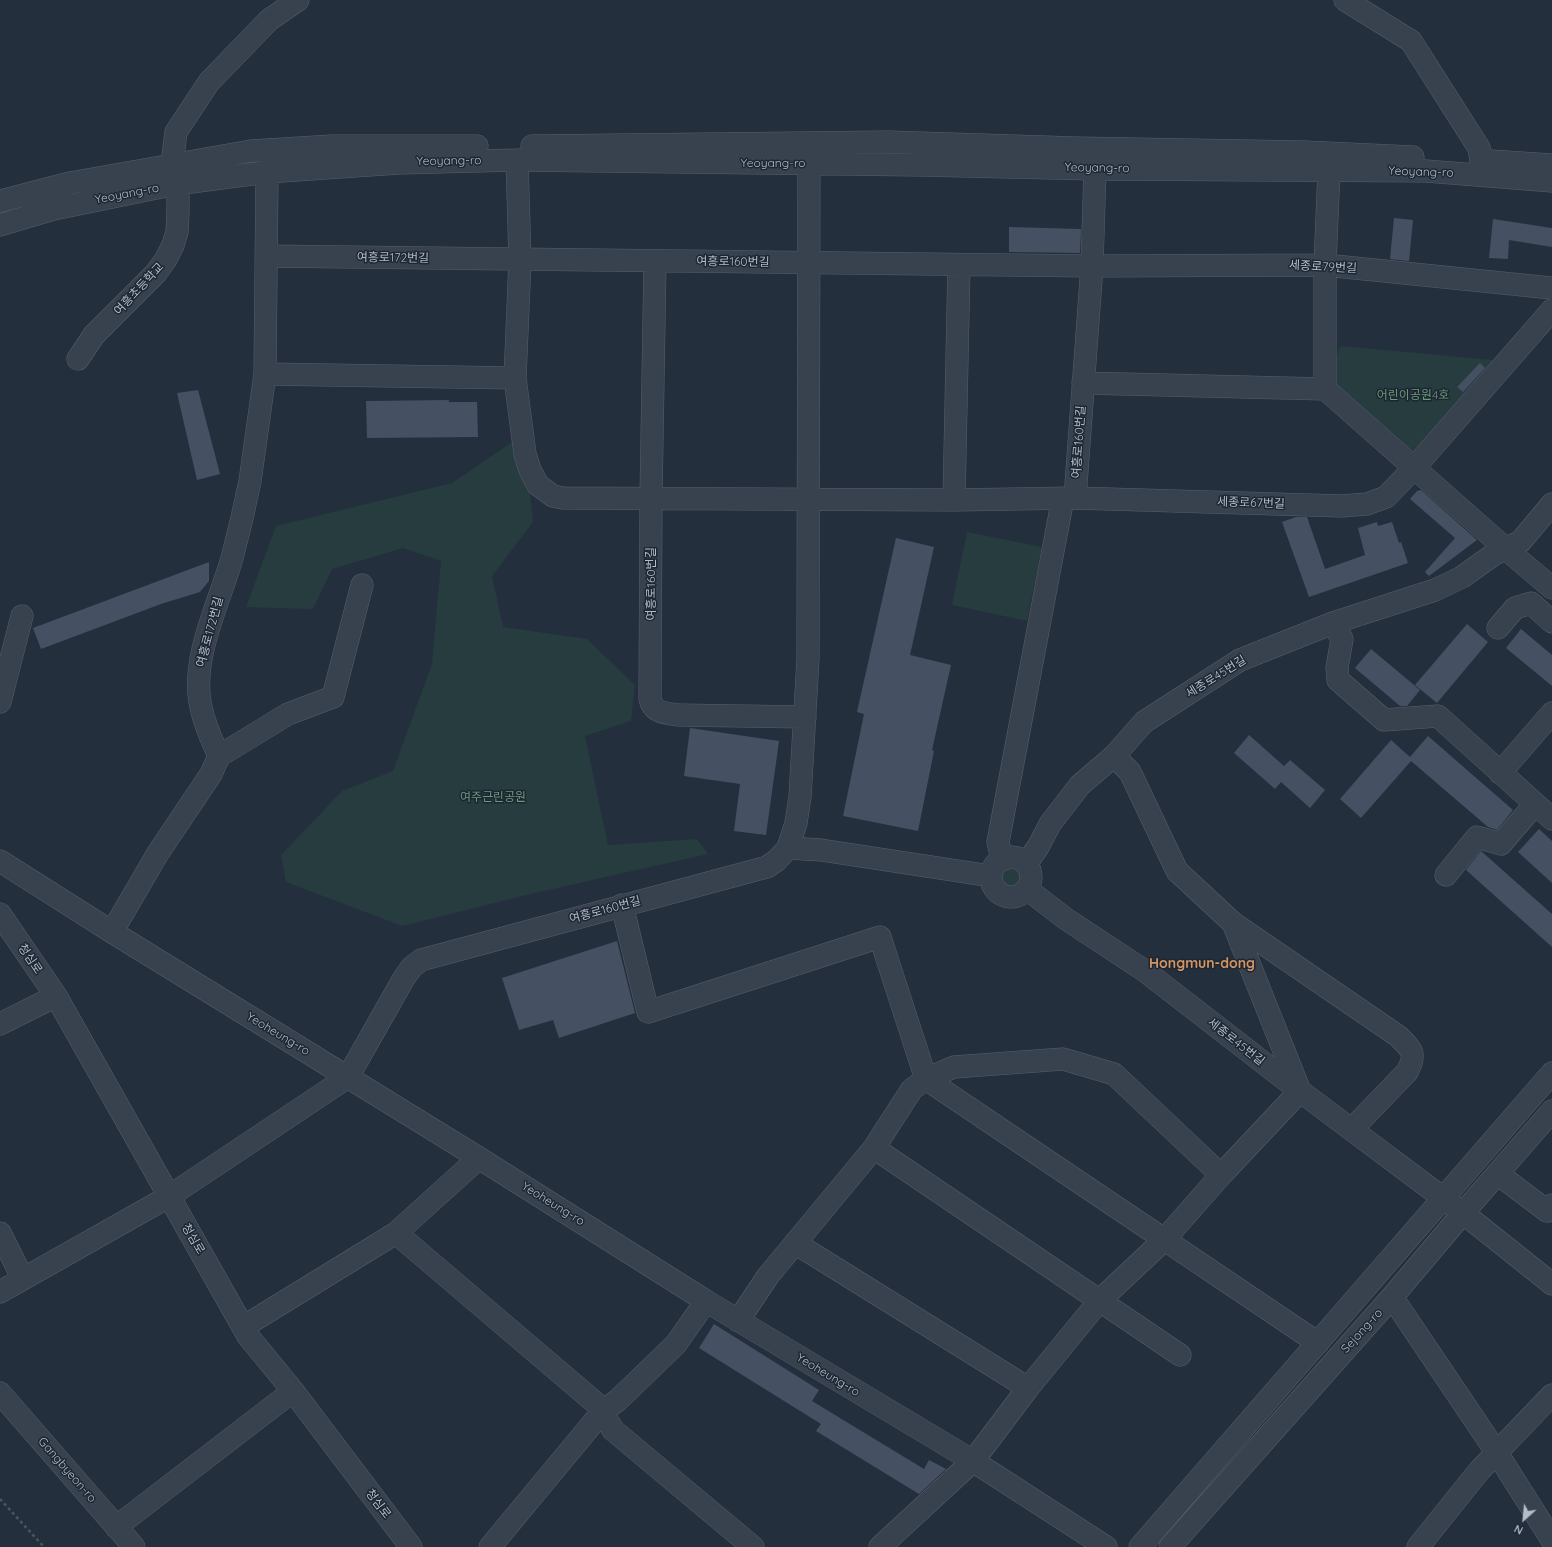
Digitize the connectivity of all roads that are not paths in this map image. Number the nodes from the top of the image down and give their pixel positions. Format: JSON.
{"nodes":[{"id":1,"x":298,"y":0,"type":"edge"},
{"id":2,"x":1345,"y":0,"type":"edge"},
{"id":3,"x":810,"y":153,"type":"junction"},
{"id":4,"x":517,"y":160,"type":"junction"},
{"id":5,"x":1552,"y":165,"type":"edge"},
{"id":6,"x":1480,"y":167,"type":"junction"},
{"id":7,"x":1095,"y":169,"type":"junction"},
{"id":8,"x":1329,"y":170,"type":"junction"},
{"id":9,"x":267,"y":172,"type":"junction"},
{"id":10,"x":174,"y":174,"type":"junction"},
{"id":11,"x":1552,"y":180,"type":"edge"},
{"id":12,"x":0,"y":201,"type":"edge"},
{"id":13,"x":0,"y":224,"type":"edge"},
{"id":14,"x":266,"y":256,"type":"junction"},
{"id":15,"x":520,"y":260,"type":"junction"},
{"id":16,"x":655,"y":261,"type":"junction"},
{"id":17,"x":810,"y":263,"type":"junction"},
{"id":18,"x":959,"y":265,"type":"junction"},
{"id":19,"x":1325,"y":265,"type":"junction"},
{"id":20,"x":1092,"y":266,"type":"junction"},
{"id":21,"x":1552,"y":288,"type":"edge"},
{"id":22,"x":1552,"y":310,"type":"edge"},
{"id":23,"x":78,"y":359,"type":"dead end"},
{"id":24,"x":265,"y":374,"type":"junction"},
{"id":25,"x":516,"y":378,"type":"junction"},
{"id":26,"x":1082,"y":383,"type":"junction"},
{"id":27,"x":1325,"y":389,"type":"junction"},
{"id":28,"x":1414,"y":468,"type":"junction"},
{"id":29,"x":651,"y":498,"type":"junction"},
{"id":30,"x":1069,"y":498,"type":"junction"},
{"id":31,"x":809,"y":499,"type":"junction"},
{"id":32,"x":954,"y":500,"type":"junction"},
{"id":33,"x":1552,"y":504,"type":"edge"},
{"id":34,"x":1506,"y":549,"type":"junction"},
{"id":35,"x":362,"y":585,"type":"dead end"},
{"id":36,"x":1552,"y":588,"type":"edge"},
{"id":37,"x":22,"y":616,"type":"dead end"},
{"id":38,"x":1552,"y":622,"type":"edge"},
{"id":39,"x":1333,"y":623,"type":"junction"},
{"id":40,"x":1498,"y":628,"type":"dead end"},
{"id":41,"x":0,"y":702,"type":"edge"},
{"id":42,"x":1552,"y":713,"type":"edge"},
{"id":43,"x":805,"y":717,"type":"junction"},
{"id":44,"x":219,"y":756,"type":"junction"},
{"id":45,"x":1114,"y":756,"type":"junction"},
{"id":46,"x":1500,"y":773,"type":"junction"},
{"id":47,"x":1535,"y":804,"type":"junction"},
{"id":48,"x":1552,"y":819,"type":"edge"},
{"id":49,"x":788,"y":848,"type":"junction"},
{"id":50,"x":0,"y":861,"type":"edge"},
{"id":51,"x":1026,"y":864,"type":"junction"},
{"id":52,"x":997,"y":868,"type":"junction"},
{"id":53,"x":1446,"y":875,"type":"dead end"},
{"id":54,"x":1028,"y":888,"type":"junction"},
{"id":55,"x":622,"y":905,"type":"junction"},
{"id":56,"x":0,"y":914,"type":"edge"},
{"id":57,"x":1233,"y":923,"type":"junction"},
{"id":58,"x":112,"y":932,"type":"junction"},
{"id":59,"x":56,"y":996,"type":"junction"},
{"id":60,"x":0,"y":1024,"type":"edge"},
{"id":61,"x":1552,"y":1073,"type":"edge"},
{"id":62,"x":348,"y":1077,"type":"junction"},
{"id":63,"x":926,"y":1079,"type":"junction"},
{"id":64,"x":1300,"y":1091,"type":"junction"},
{"id":65,"x":1552,"y":1111,"type":"edge"},
{"id":66,"x":1352,"y":1129,"type":"junction"},
{"id":67,"x":874,"y":1148,"type":"junction"},
{"id":68,"x":479,"y":1158,"type":"junction"},
{"id":69,"x":1498,"y":1174,"type":"junction"},
{"id":70,"x":1221,"y":1175,"type":"junction"},
{"id":71,"x":168,"y":1196,"type":"junction"},
{"id":72,"x":1443,"y":1197,"type":"junction"},
{"id":73,"x":1550,"y":1210,"type":"edge"},
{"id":74,"x":1463,"y":1213,"type":"junction"},
{"id":75,"x":0,"y":1233,"type":"edge"},
{"id":76,"x":396,"y":1233,"type":"junction"},
{"id":77,"x":1164,"y":1240,"type":"junction"},
{"id":78,"x":795,"y":1243,"type":"junction"},
{"id":79,"x":23,"y":1279,"type":"junction"},
{"id":80,"x":1552,"y":1284,"type":"edge"},
{"id":81,"x":0,"y":1292,"type":"edge"},
{"id":82,"x":1392,"y":1297,"type":"junction"},
{"id":83,"x":1100,"y":1300,"type":"junction"},
{"id":84,"x":706,"y":1301,"type":"junction"},
{"id":85,"x":738,"y":1321,"type":"junction"},
{"id":86,"x":243,"y":1327,"type":"junction"},
{"id":87,"x":1318,"y":1344,"type":"junction"},
{"id":88,"x":1180,"y":1355,"type":"dead end"},
{"id":89,"x":1028,"y":1388,"type":"junction"},
{"id":90,"x":293,"y":1392,"type":"junction"},
{"id":91,"x":0,"y":1393,"type":"edge"},
{"id":92,"x":1552,"y":1395,"type":"edge"},
{"id":93,"x":602,"y":1412,"type":"junction"},
{"id":94,"x":1497,"y":1453,"type":"junction"},
{"id":95,"x":973,"y":1461,"type":"junction"},
{"id":96,"x":116,"y":1527,"type":"junction"},
{"id":97,"x":1552,"y":1540,"type":"edge"},
{"id":98,"x":134,"y":1547,"type":"edge"},
{"id":99,"x":411,"y":1547,"type":"edge"},
{"id":100,"x":490,"y":1547,"type":"edge"},
{"id":101,"x":753,"y":1547,"type":"edge"},
{"id":102,"x":880,"y":1547,"type":"edge"},
{"id":103,"x":1106,"y":1547,"type":"edge"},
{"id":104,"x":1140,"y":1547,"type":"edge"},
{"id":105,"x":1170,"y":1547,"type":"edge"},
{"id":106,"x":1418,"y":1547,"type":"edge"}],
"edges":[{"from":1,"to":10,"type":"street","name":"여흥초등학교"},
{"from":2,"to":6,"type":"street"},
{"from":3,"to":4,"type":"street","name":"Yeoyang-ro"},
{"from":3,"to":6,"type":"street","name":"Yeoyang-ro"},
{"from":3,"to":7,"type":"street","name":"Yeoyang-ro"},
{"from":3,"to":10,"type":"street","name":"Yeoyang-ro"},
{"from":3,"to":17,"type":"street","name":"여흥로160번길"},
{"from":4,"to":9,"type":"street","name":"Yeoyang-ro"},
{"from":4,"to":15,"type":"street"},
{"from":5,"to":6,"type":"street","name":"Yeoyang-ro"},
{"from":6,"to":8,"type":"street","name":"Yeoyang-ro"},
{"from":6,"to":11,"type":"street","name":"Yeoyang-ro"},
{"from":7,"to":8,"type":"street","name":"Yeoyang-ro"},
{"from":7,"to":20,"type":"street","name":"여흥로160번길"},
{"from":8,"to":19,"type":"street"},
{"from":9,"to":10,"type":"street","name":"Yeoyang-ro"},
{"from":9,"to":14,"type":"street","name":"여흥로172번길"},
{"from":10,"to":12,"type":"street","name":"Yeoyang-ro"},
{"from":10,"to":13,"type":"street","name":"Yeoyang-ro"},
{"from":10,"to":23,"type":"street","name":"여흥초등학교"},
{"from":14,"to":15,"type":"street","name":"여흥로172번길"},
{"from":14,"to":24,"type":"street","name":"여흥로172번길"},
{"from":15,"to":16,"type":"street","name":"여흥로160번길"},
{"from":15,"to":25,"type":"street"},
{"from":16,"to":17,"type":"street","name":"여흥로160번길"},
{"from":16,"to":29,"type":"street","name":"여흥로160번길"},
{"from":17,"to":18,"type":"street","name":"여흥로160번길"},
{"from":17,"to":31,"type":"street","name":"여흥로160번길"},
{"from":18,"to":20,"type":"street","name":"여흥로160번길"},
{"from":18,"to":32,"type":"street"},
{"from":19,"to":20,"type":"street","name":"세종로79번길"},
{"from":19,"to":21,"type":"street","name":"세종로79번길"},
{"from":19,"to":27,"type":"street"},
{"from":20,"to":26,"type":"street","name":"여흥로160번길"},
{"from":22,"to":28,"type":"street"},
{"from":24,"to":25,"type":"street"},
{"from":24,"to":44,"type":"street","name":"여흥로172번길"},
{"from":25,"to":29,"type":"street"},
{"from":26,"to":27,"type":"street"},
{"from":26,"to":30,"type":"street","name":"여흥로160번길"},
{"from":27,"to":28,"type":"street"},
{"from":28,"to":30,"type":"street","name":"세종로67번길"},
{"from":28,"to":34,"type":"street"},
{"from":29,"to":31,"type":"street"},
{"from":29,"to":43,"type":"street","name":"여흥로160번길"},
{"from":30,"to":32,"type":"street"},
{"from":30,"to":52,"type":"street","name":"여흥로160번길"},
{"from":31,"to":32,"type":"street"},
{"from":31,"to":43,"type":"street","name":"여흥로160번길"},
{"from":33,"to":34,"type":"street"},
{"from":34,"to":36,"type":"street"},
{"from":34,"to":39,"type":"street","name":"세종로45번길"},
{"from":35,"to":44,"type":"street"},
{"from":37,"to":41,"type":"street"},
{"from":38,"to":40,"type":"street"},
{"from":39,"to":45,"type":"street","name":"세종로45번길"},
{"from":39,"to":46,"type":"street"},
{"from":42,"to":46,"type":"street"},
{"from":43,"to":49,"type":"street","name":"여흥로160번길"},
{"from":44,"to":58,"type":"street"},
{"from":45,"to":51,"type":"street","name":"세종로45번길"},
{"from":45,"to":57,"type":"street"},
{"from":46,"to":47,"type":"street"},
{"from":47,"to":48,"type":"street"},
{"from":47,"to":53,"type":"street"},
{"from":49,"to":52,"type":"street"},
{"from":49,"to":55,"type":"street","name":"여흥로160번길"},
{"from":50,"to":58,"type":"street","name":"Yeoheung-ro"},
{"from":51,"to":52,"type":"street"},
{"from":51,"to":54,"type":"street"},
{"from":52,"to":54,"type":"street"},
{"from":54,"to":64,"type":"street","name":"세종로45번길"},
{"from":55,"to":62,"type":"street","name":"여흥로160번길"},
{"from":55,"to":63,"type":"street"},
{"from":56,"to":59,"type":"street","name":"청심로"},
{"from":57,"to":64,"type":"street"},
{"from":57,"to":66,"type":"street"},
{"from":58,"to":62,"type":"street","name":"Yeoheung-ro"},
{"from":59,"to":60,"type":"street"},
{"from":59,"to":71,"type":"street","name":"청심로"},
{"from":61,"to":72,"type":"street"},
{"from":62,"to":68,"type":"street","name":"Yeoheung-ro"},
{"from":62,"to":71,"type":"street"},
{"from":63,"to":67,"type":"street"},
{"from":63,"to":70,"type":"street"},
{"from":63,"to":77,"type":"street"},
{"from":64,"to":66,"type":"street","name":"세종로45번길"},
{"from":64,"to":70,"type":"street"},
{"from":65,"to":69,"type":"street","name":"Sejong-ro"},
{"from":66,"to":72,"type":"street","name":"세종로45번길"},
{"from":67,"to":78,"type":"street"},
{"from":67,"to":83,"type":"street"},
{"from":68,"to":76,"type":"street"},
{"from":68,"to":84,"type":"street","name":"Yeoheung-ro"},
{"from":69,"to":73,"type":"street"},
{"from":69,"to":74,"type":"street","name":"Sejong-ro"},
{"from":70,"to":77,"type":"street"},
{"from":71,"to":79,"type":"street"},
{"from":71,"to":86,"type":"street","name":"청심로"},
{"from":72,"to":74,"type":"street","name":"세종로45번길"},
{"from":72,"to":87,"type":"street"},
{"from":74,"to":80,"type":"street","name":"세종로45번길"},
{"from":74,"to":82,"type":"street","name":"Sejong-ro"},
{"from":75,"to":79,"type":"street"},
{"from":76,"to":86,"type":"street"},
{"from":76,"to":93,"type":"street"},
{"from":77,"to":83,"type":"street"},
{"from":77,"to":87,"type":"street"},
{"from":78,"to":85,"type":"street"},
{"from":78,"to":89,"type":"street"},
{"from":79,"to":81,"type":"street"},
{"from":82,"to":94,"type":"street"},
{"from":82,"to":105,"type":"street","name":"Sejong-ro"},
{"from":83,"to":88,"type":"street"},
{"from":83,"to":89,"type":"street"},
{"from":84,"to":85,"type":"street","name":"Yeoheung-ro"},
{"from":84,"to":93,"type":"street"},
{"from":85,"to":95,"type":"street","name":"Yeoheung-ro"},
{"from":86,"to":90,"type":"street","name":"청심로"},
{"from":87,"to":104,"type":"street"},
{"from":89,"to":95,"type":"street"},
{"from":90,"to":96,"type":"street"},
{"from":90,"to":99,"type":"street","name":"청심로"},
{"from":91,"to":96,"type":"street","name":"Gangbyeon-ro"},
{"from":92,"to":94,"type":"street"},
{"from":93,"to":100,"type":"street"},
{"from":93,"to":101,"type":"street"},
{"from":94,"to":97,"type":"street"},
{"from":94,"to":106,"type":"street"},
{"from":95,"to":102,"type":"street"},
{"from":95,"to":103,"type":"street","name":"Yeoheung-ro"},
{"from":96,"to":98,"type":"street","name":"Gangbyeon-ro"}]}
